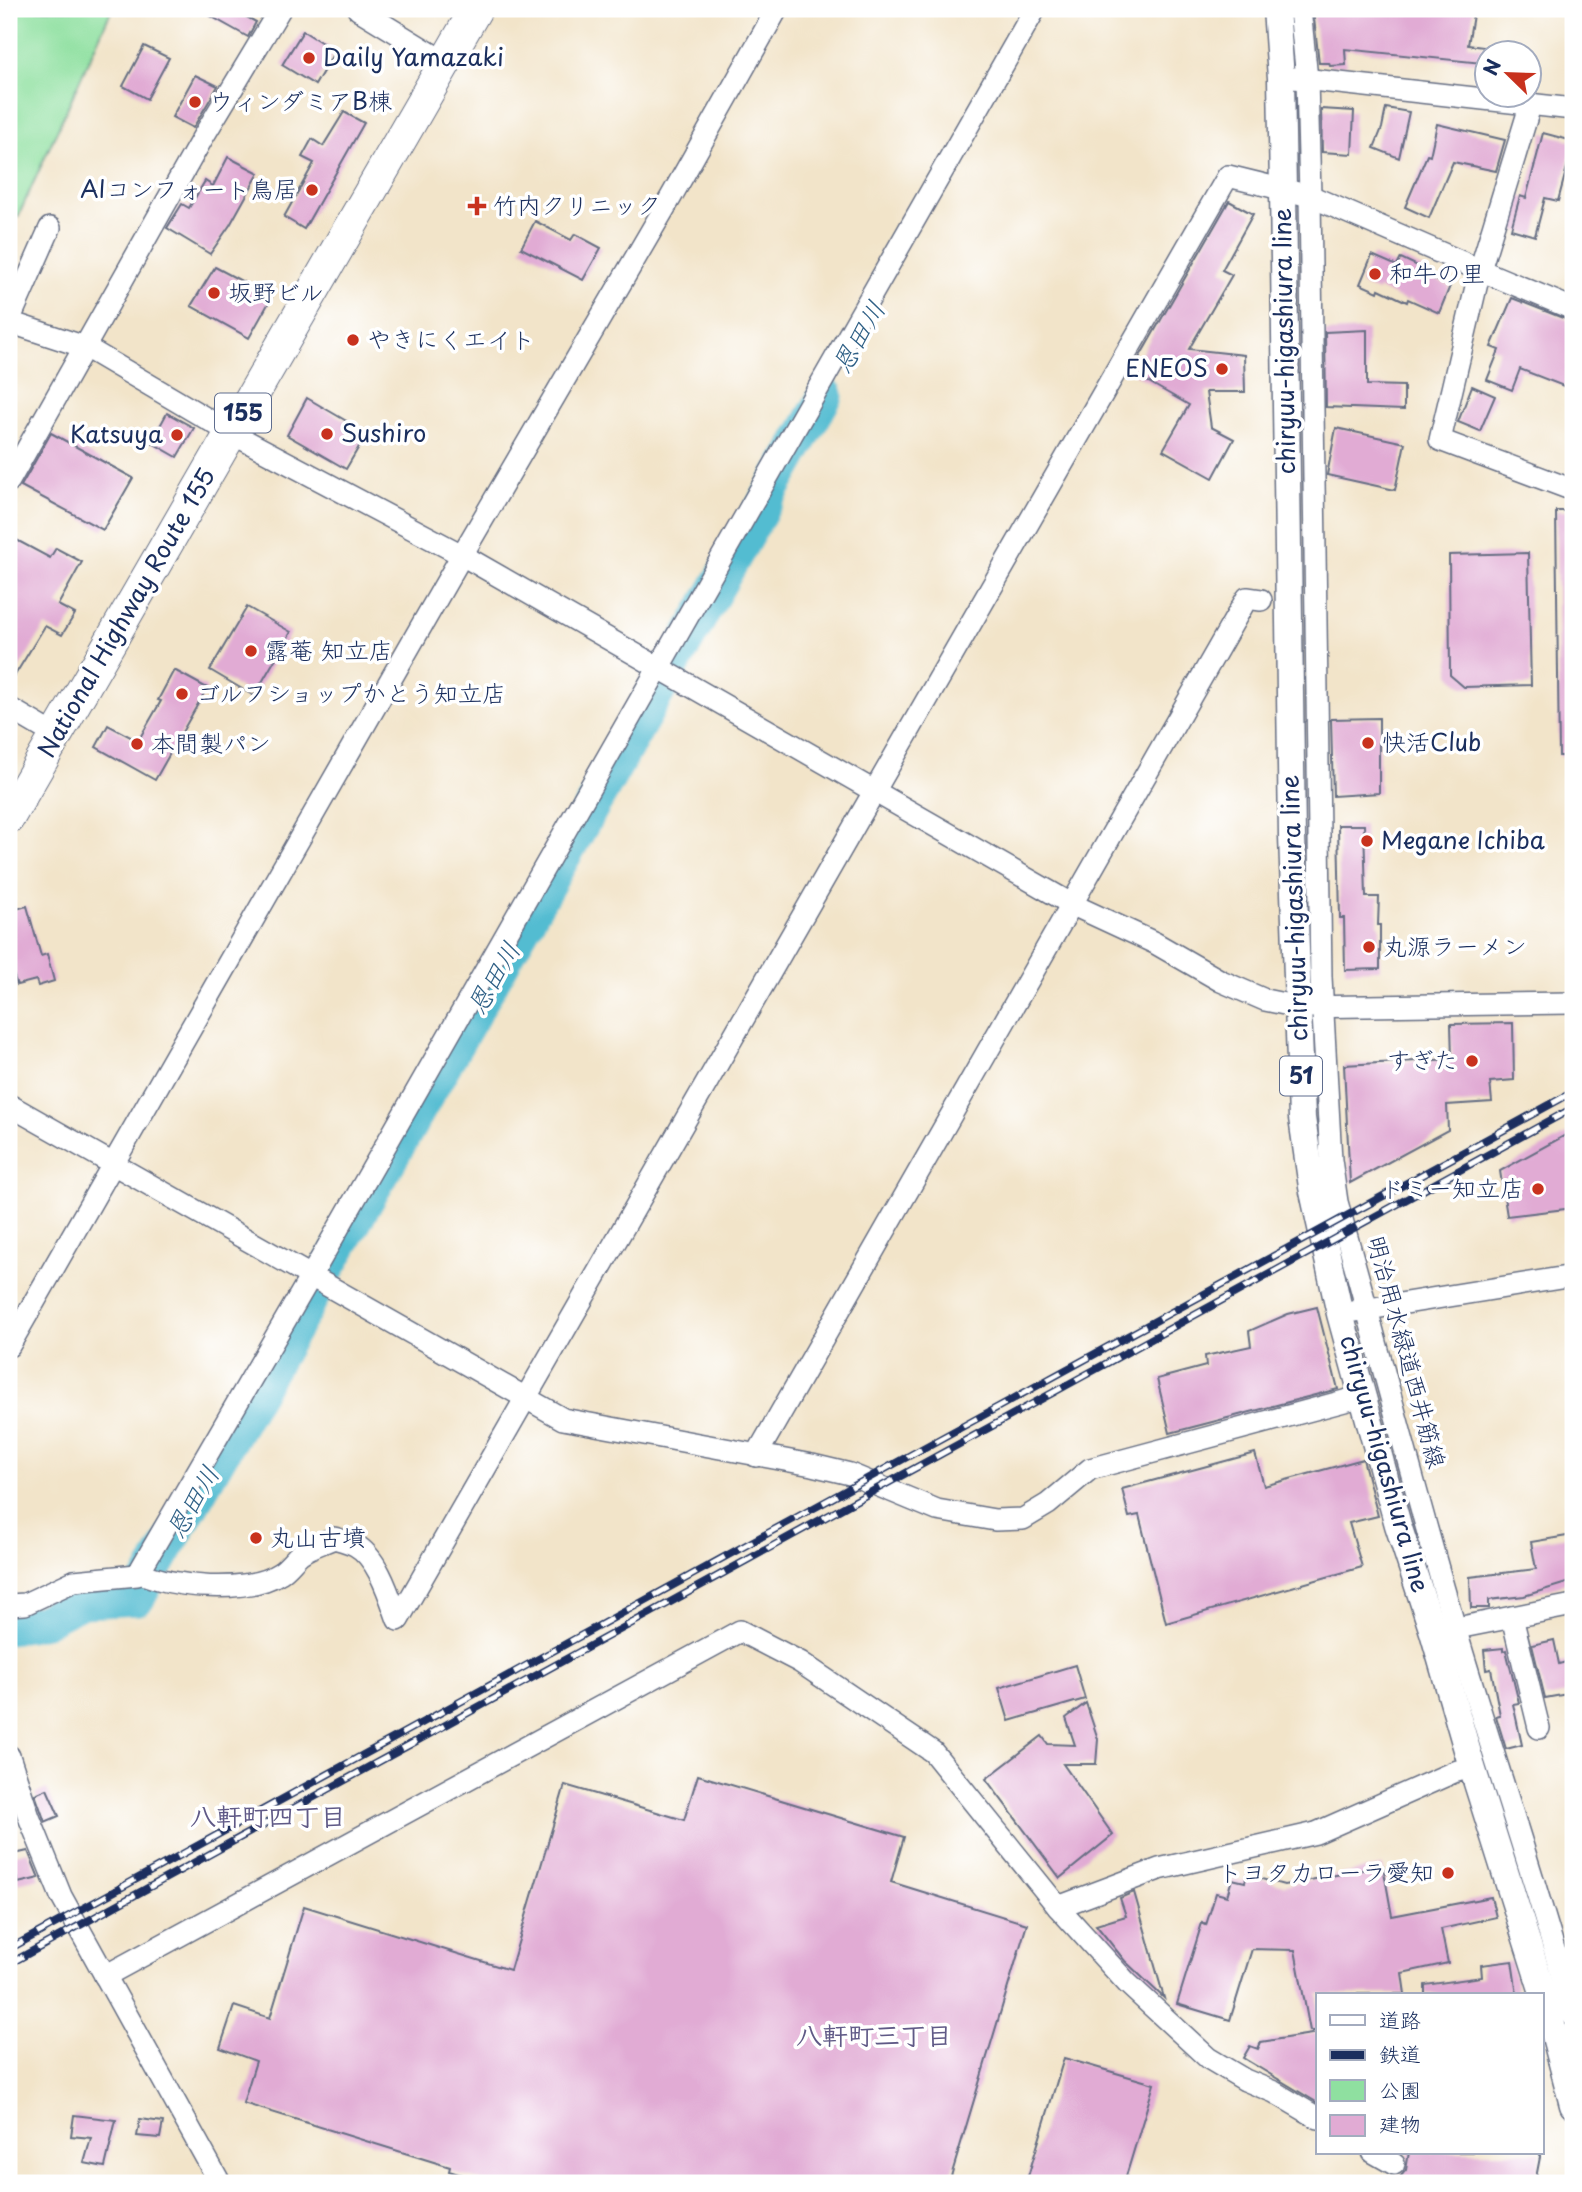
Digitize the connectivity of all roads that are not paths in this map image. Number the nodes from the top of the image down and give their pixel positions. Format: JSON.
{"nodes":[{"id":1,"x":280,"y":9,"type":"edge"},
{"id":2,"x":358,"y":9,"type":"edge"},
{"id":3,"x":476,"y":9,"type":"edge"},
{"id":4,"x":776,"y":9,"type":"edge"},
{"id":5,"x":1035,"y":9,"type":"edge"},
{"id":6,"x":1276,"y":9,"type":"edge"},
{"id":7,"x":1300,"y":9,"type":"edge"},
{"id":8,"x":446,"y":63,"type":"junction"},
{"id":9,"x":1294,"y":78,"type":"junction"},
{"id":10,"x":1474,"y":97,"type":"edge"},
{"id":11,"x":1544,"y":105,"type":"edge"},
{"id":12,"x":1529,"y":108,"type":"edge"},
{"id":13,"x":1573,"y":108,"type":"edge"},
{"id":14,"x":1283,"y":190,"type":"junction"},
{"id":15,"x":1310,"y":196,"type":"junction"},
{"id":16,"x":50,"y":228,"type":"dead end"},
{"id":17,"x":1480,"y":270,"type":"junction"},
{"id":18,"x":1573,"y":309,"type":"edge"},
{"id":19,"x":9,"y":322,"type":"edge"},
{"id":20,"x":85,"y":347,"type":"junction"},
{"id":21,"x":231,"y":433,"type":"junction"},
{"id":22,"x":10,"y":475,"type":"edge"},
{"id":23,"x":1573,"y":490,"type":"edge"},
{"id":24,"x":462,"y":555,"type":"junction"},
{"id":25,"x":1261,"y":600,"type":"dead end"},
{"id":26,"x":659,"y":667,"type":"junction"},
{"id":27,"x":9,"y":708,"type":"edge"},
{"id":28,"x":55,"y":736,"type":"junction"},
{"id":29,"x":873,"y":790,"type":"junction"},
{"id":30,"x":9,"y":817,"type":"edge"},
{"id":31,"x":1073,"y":905,"type":"junction"},
{"id":32,"x":1573,"y":1003,"type":"edge"},
{"id":33,"x":1310,"y":1006,"type":"junction"},
{"id":34,"x":9,"y":1105,"type":"edge"},
{"id":35,"x":114,"y":1165,"type":"junction"},
{"id":36,"x":310,"y":1276,"type":"junction"},
{"id":37,"x":1573,"y":1276,"type":"edge"},
{"id":38,"x":1367,"y":1309,"type":"junction"},
{"id":39,"x":1340,"y":1314,"type":"junction"},
{"id":40,"x":9,"y":1346,"type":"edge"},
{"id":41,"x":1363,"y":1396,"type":"junction"},
{"id":42,"x":525,"y":1398,"type":"junction"},
{"id":43,"x":756,"y":1456,"type":"junction"},
{"id":44,"x":146,"y":1575,"type":"junction"},
{"id":45,"x":9,"y":1605,"type":"edge"},
{"id":46,"x":1573,"y":1605,"type":"edge"},
{"id":47,"x":1512,"y":1617,"type":"junction"},
{"id":48,"x":1444,"y":1631,"type":"junction"},
{"id":49,"x":1539,"y":1728,"type":"dead end"},
{"id":50,"x":9,"y":1756,"type":"edge"},
{"id":51,"x":1472,"y":1767,"type":"junction"},
{"id":52,"x":1058,"y":1907,"type":"junction"},
{"id":53,"x":105,"y":1976,"type":"junction"},
{"id":54,"x":1543,"y":1993,"type":"edge"},
{"id":55,"x":1544,"y":1996,"type":"edge"},
{"id":56,"x":1573,"y":2016,"type":"edge"},
{"id":57,"x":1573,"y":2105,"type":"edge"},
{"id":58,"x":1316,"y":2117,"type":"edge"},
{"id":59,"x":1376,"y":2154,"type":"edge"},
{"id":60,"x":1394,"y":2164,"type":"dead end"},
{"id":61,"x":220,"y":2183,"type":"edge"}],
"edges":[{"from":1,"to":20,"type":"street"},
{"from":2,"to":8,"type":"street"},
{"from":3,"to":8,"type":"highway","name":"National Highway Route 155","number":"155"},
{"from":4,"to":24,"type":"street"},
{"from":5,"to":26,"type":"street"},
{"from":6,"to":9,"type":"main road","name":"chiryuu-higashiura line","number":"51"},
{"from":7,"to":9,"type":"street","name":"明治用水緑道西井筋線"},
{"from":8,"to":21,"type":"highway","name":"National Highway Route 155","number":"155"},
{"from":9,"to":10,"type":"street"},
{"from":9,"to":14,"type":"main road","name":"chiryuu-higashiura line","number":"51"},
{"from":9,"to":15,"type":"street","name":"明治用水緑道西井筋線"},
{"from":11,"to":13,"type":"street"},
{"from":12,"to":17,"type":"street"},
{"from":14,"to":15,"type":"street"},
{"from":14,"to":29,"type":"street"},
{"from":14,"to":33,"type":"main road","name":"chiryuu-higashiura line","number":"51"},
{"from":15,"to":17,"type":"street"},
{"from":15,"to":33,"type":"street","name":"明治用水緑道西井筋線"},
{"from":16,"to":19,"type":"street"},
{"from":17,"to":18,"type":"street"},
{"from":17,"to":23,"type":"street"},
{"from":19,"to":20,"type":"street"},
{"from":20,"to":21,"type":"street"},
{"from":20,"to":22,"type":"street"},
{"from":21,"to":24,"type":"street"},
{"from":21,"to":28,"type":"highway","name":"National Highway Route 155","number":"155"},
{"from":24,"to":26,"type":"street"},
{"from":24,"to":35,"type":"street"},
{"from":25,"to":31,"type":"street"},
{"from":26,"to":29,"type":"street"},
{"from":26,"to":36,"type":"street"},
{"from":27,"to":28,"type":"street"},
{"from":28,"to":30,"type":"highway","name":"National Highway Route 155","number":"155"},
{"from":29,"to":31,"type":"street"},
{"from":29,"to":42,"type":"street"},
{"from":31,"to":33,"type":"street"},
{"from":31,"to":43,"type":"street"},
{"from":32,"to":33,"type":"street"},
{"from":33,"to":38,"type":"street","name":"明治用水緑道西井筋線"},
{"from":33,"to":39,"type":"main road","name":"chiryuu-higashiura line","number":"51"},
{"from":34,"to":35,"type":"street"},
{"from":35,"to":36,"type":"street"},
{"from":35,"to":40,"type":"street"},
{"from":36,"to":42,"type":"street"},
{"from":36,"to":44,"type":"street"},
{"from":37,"to":38,"type":"street"},
{"from":38,"to":39,"type":"street"},
{"from":38,"to":48,"type":"street","name":"明治用水緑道西井筋線"},
{"from":39,"to":41,"type":"main road","name":"chiryuu-higashiura line","number":"51"},
{"from":41,"to":43,"type":"street"},
{"from":41,"to":48,"type":"main road","name":"chiryuu-higashiura line","number":"51"},
{"from":42,"to":43,"type":"street"},
{"from":42,"to":44,"type":"street"},
{"from":44,"to":45,"type":"street"},
{"from":46,"to":47,"type":"street"},
{"from":47,"to":48,"type":"street"},
{"from":47,"to":49,"type":"street"},
{"from":48,"to":51,"type":"main road","name":"chiryuu-higashiura line","number":"51"},
{"from":48,"to":56,"type":"street","name":"明治用水緑道西井筋線"},
{"from":50,"to":53,"type":"street"},
{"from":51,"to":52,"type":"street"},
{"from":51,"to":54,"type":"main road","name":"chiryuu-higashiura line","number":"51"},
{"from":52,"to":53,"type":"street"},
{"from":52,"to":58,"type":"street"},
{"from":53,"to":61,"type":"street"},
{"from":55,"to":57,"type":"main road","name":"chiryuu-higashiura line","number":"51"},
{"from":59,"to":60,"type":"street"}]}
